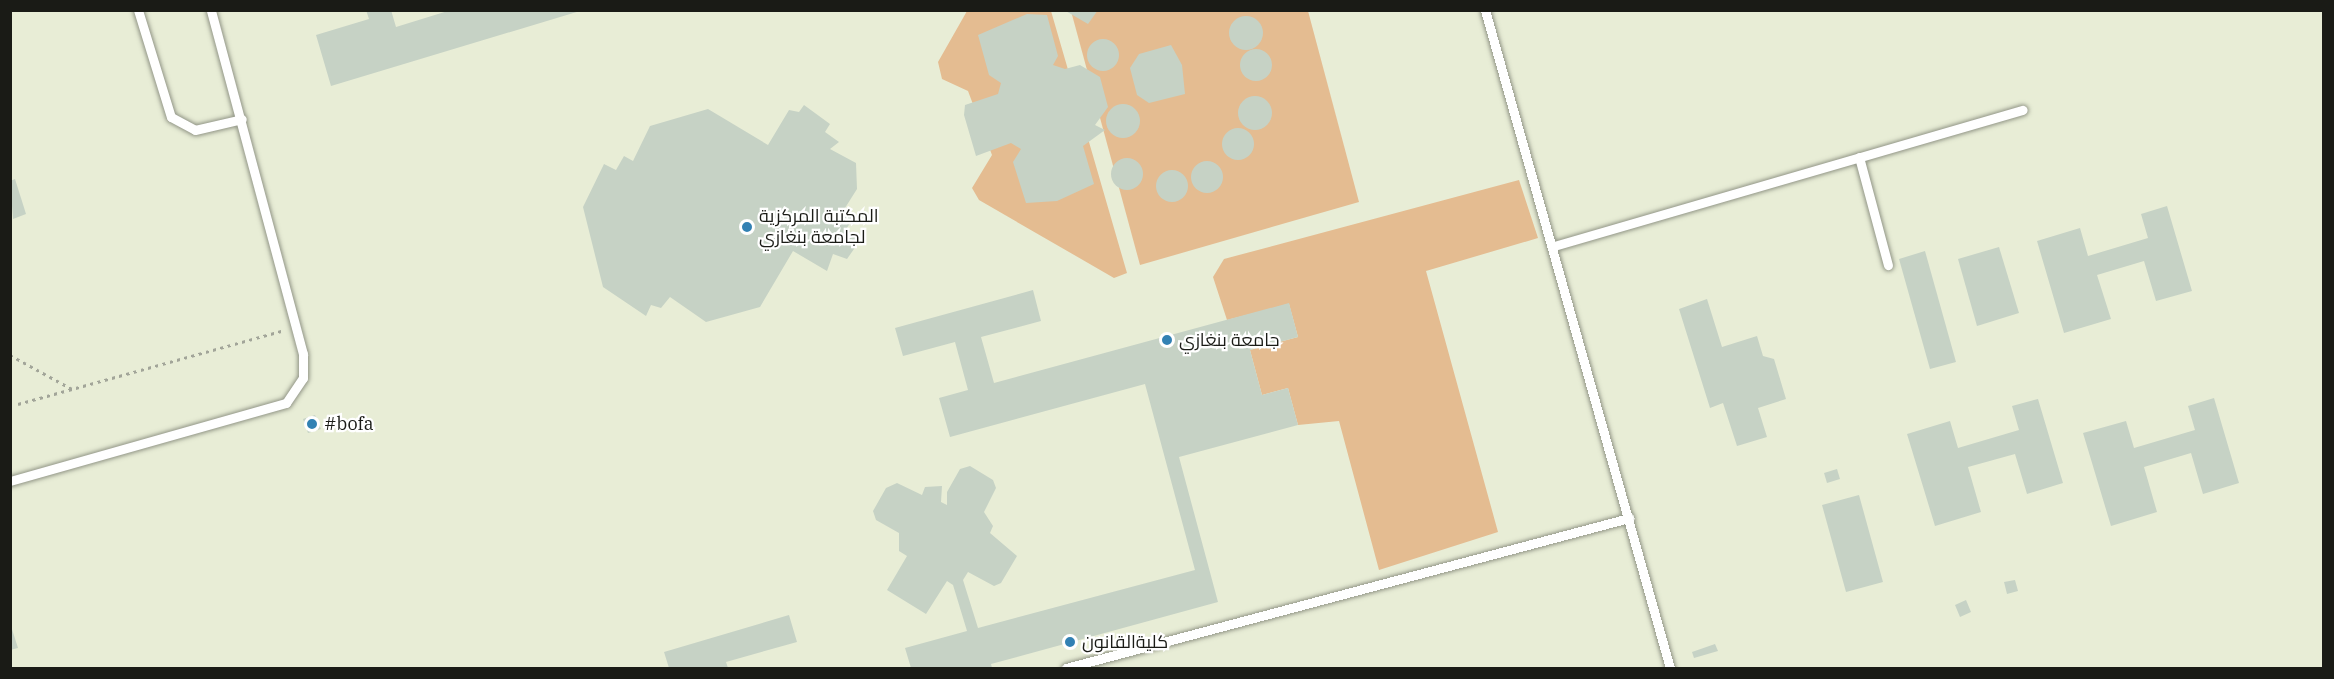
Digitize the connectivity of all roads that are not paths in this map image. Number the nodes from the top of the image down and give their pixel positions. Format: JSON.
{"nodes":[{"id":1,"x":138,"y":10,"type":"edge"},
{"id":2,"x":211,"y":10,"type":"edge"},
{"id":3,"x":1485,"y":10,"type":"edge"},
{"id":4,"x":1494,"y":10,"type":"edge"},
{"id":5,"x":1495,"y":39,"type":"junction"},
{"id":6,"x":2023,"y":110,"type":"dead end"},
{"id":7,"x":242,"y":119,"type":"junction"},
{"id":8,"x":1859,"y":157,"type":"junction"},
{"id":9,"x":1554,"y":246,"type":"junction"},
{"id":10,"x":1888,"y":265,"type":"dead end"},
{"id":11,"x":10,"y":481,"type":"edge"},
{"id":12,"x":1629,"y":518,"type":"junction"},
{"id":13,"x":1066,"y":669,"type":"edge"},
{"id":14,"x":1670,"y":669,"type":"edge"}],
"edges":[{"from":1,"to":7,"type":"lane"},
{"from":2,"to":7,"type":"lane"},
{"from":3,"to":5,"type":"lane"},
{"from":4,"to":5,"type":"lane"},
{"from":5,"to":9,"type":"lane"},
{"from":6,"to":8,"type":"lane"},
{"from":7,"to":11,"type":"lane"},
{"from":8,"to":9,"type":"lane"},
{"from":8,"to":10,"type":"lane"},
{"from":9,"to":12,"type":"lane"},
{"from":12,"to":13,"type":"lane"},
{"from":12,"to":14,"type":"lane"}]}
